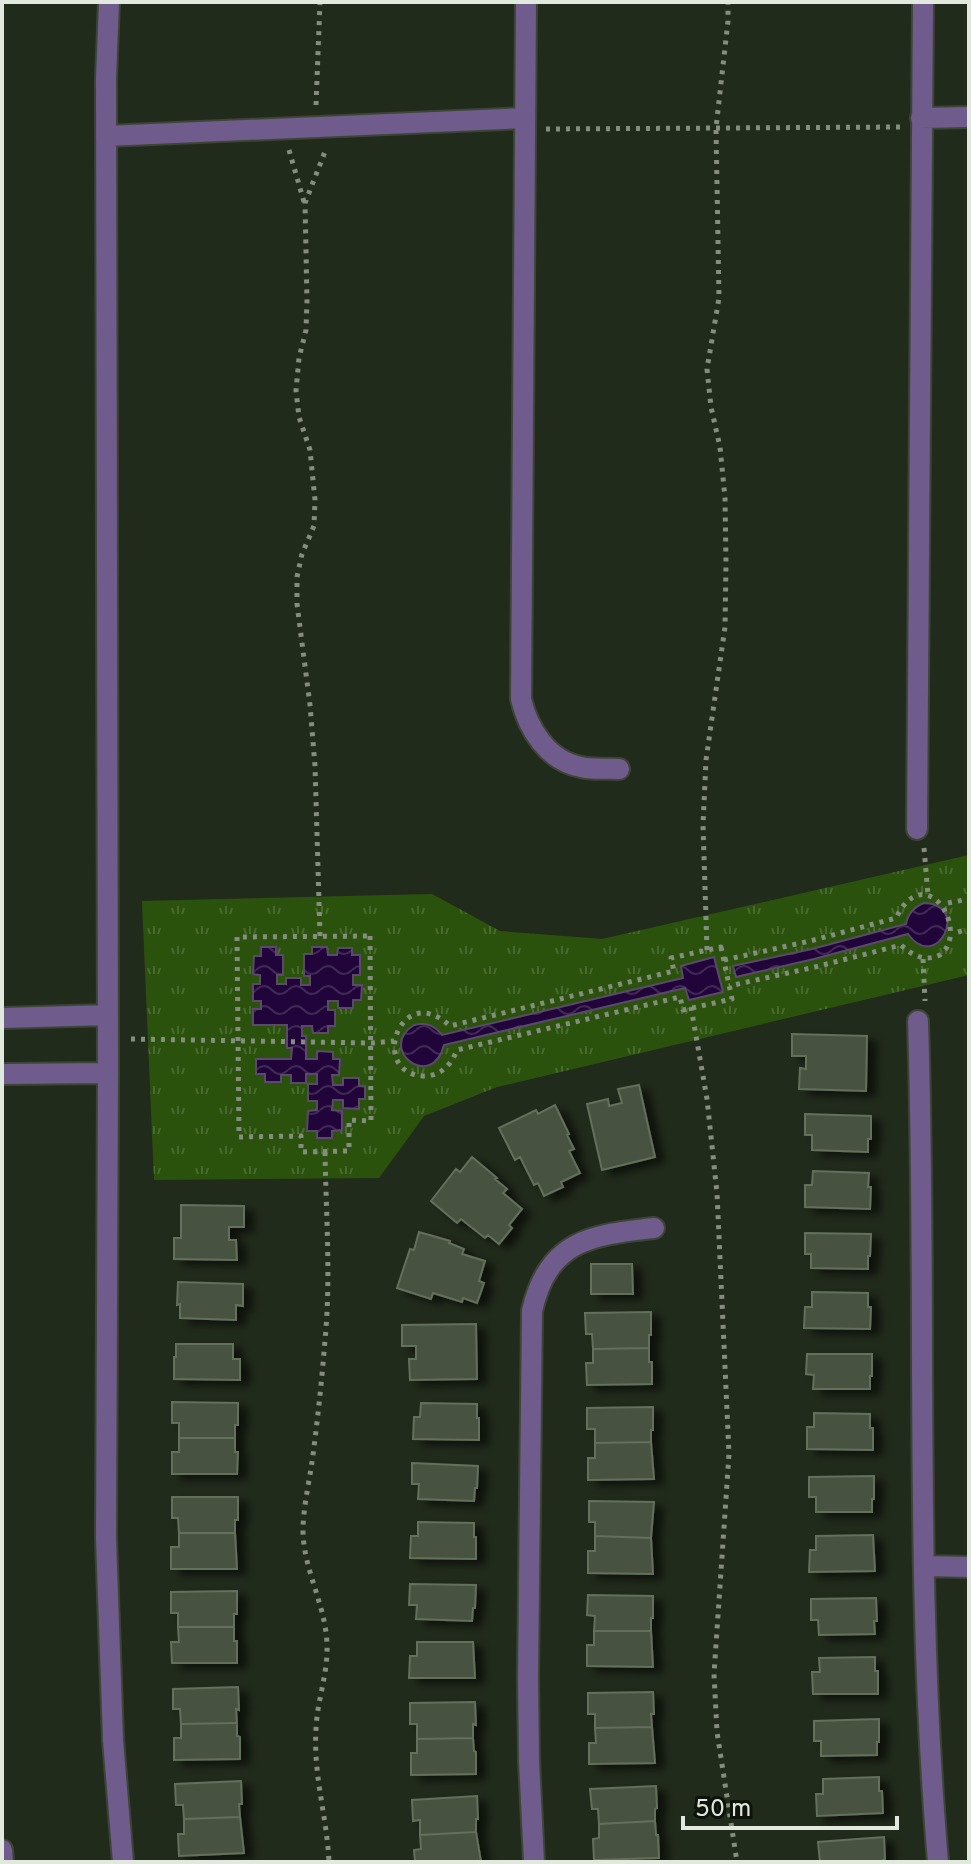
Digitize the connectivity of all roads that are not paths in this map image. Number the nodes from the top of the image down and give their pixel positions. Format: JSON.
{"nodes":[{"id":1,"x":109,"y":2,"type":"edge"},
{"id":2,"x":526,"y":2,"type":"edge"},
{"id":3,"x":923,"y":2,"type":"edge"},
{"id":4,"x":969,"y":117,"type":"edge"},
{"id":5,"x":921,"y":122,"type":"junction"},
{"id":6,"x":525,"y":124,"type":"junction"},
{"id":7,"x":106,"y":136,"type":"junction"},
{"id":8,"x":619,"y":769,"type":"dead end"},
{"id":9,"x":917,"y":825,"type":"road end"},
{"id":10,"x":107,"y":1015,"type":"junction"},
{"id":11,"x":2,"y":1018,"type":"edge"},
{"id":12,"x":918,"y":1021,"type":"dead end"},
{"id":13,"x":108,"y":1073,"type":"junction"},
{"id":14,"x":2,"y":1074,"type":"edge"},
{"id":15,"x":654,"y":1228,"type":"dead end"},
{"id":16,"x":924,"y":1566,"type":"junction"},
{"id":17,"x":969,"y":1567,"type":"edge"},
{"id":18,"x":2,"y":1850,"type":"edge"},
{"id":19,"x":3,"y":1862,"type":"edge"},
{"id":20,"x":123,"y":1862,"type":"edge"},
{"id":21,"x":534,"y":1862,"type":"edge"},
{"id":22,"x":938,"y":1862,"type":"edge"}],
"edges":[{"from":1,"to":7,"type":"street"},
{"from":2,"to":6,"type":"street"},
{"from":3,"to":5,"type":"street"},
{"from":4,"to":5,"type":"street"},
{"from":5,"to":9,"type":"street"},
{"from":6,"to":7,"type":"street"},
{"from":6,"to":8,"type":"street"},
{"from":7,"to":10,"type":"street"},
{"from":10,"to":11,"type":"street"},
{"from":10,"to":13,"type":"street"},
{"from":12,"to":16,"type":"street"},
{"from":13,"to":14,"type":"street"},
{"from":13,"to":20,"type":"street"},
{"from":15,"to":21,"type":"street"},
{"from":16,"to":17,"type":"street"},
{"from":16,"to":22,"type":"street"},
{"from":18,"to":19,"type":"street"}]}
